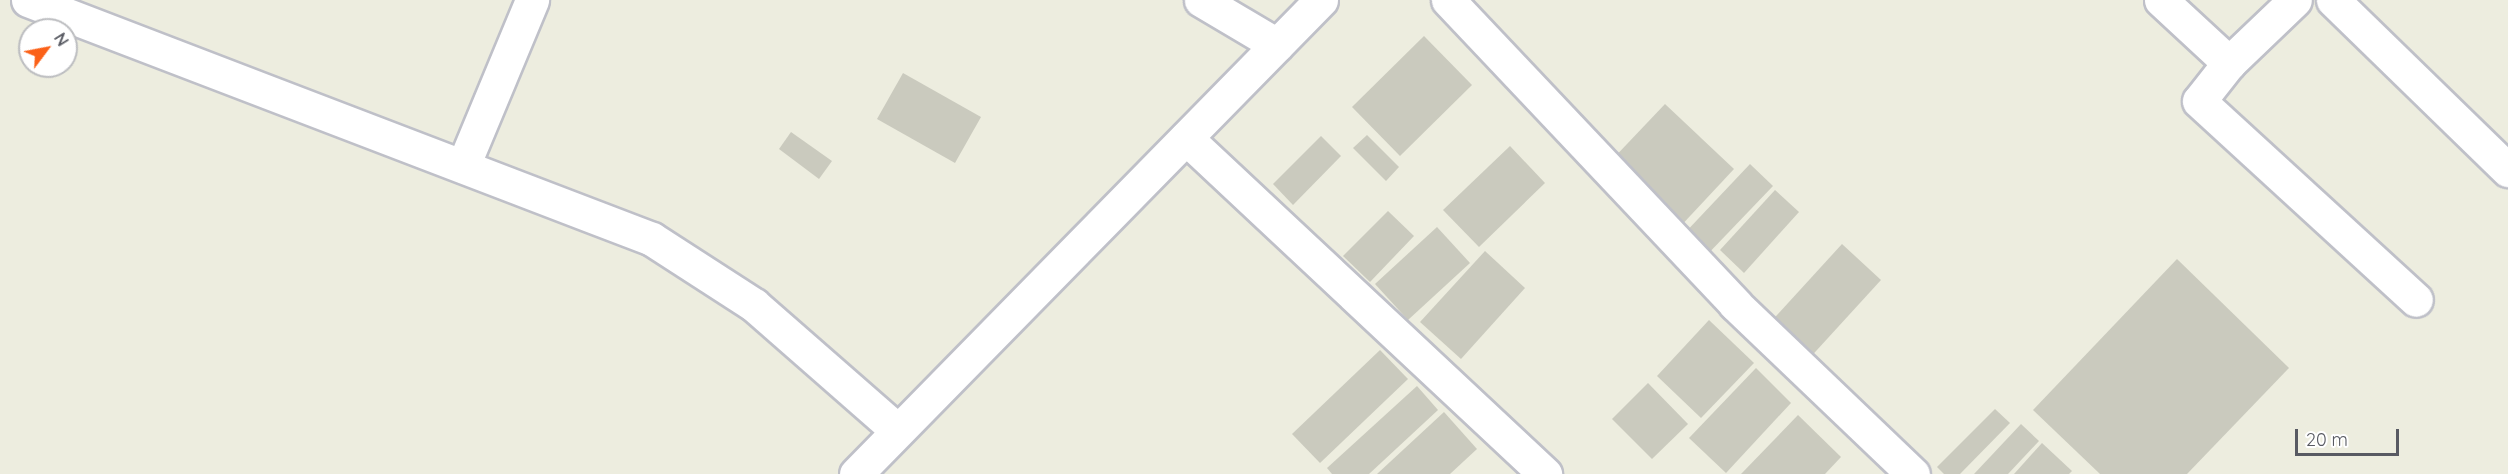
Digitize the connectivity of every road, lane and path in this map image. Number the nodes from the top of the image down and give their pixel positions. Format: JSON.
{"nodes":[{"id":1,"x":28,"y":0,"type":"edge"},
{"id":2,"x":532,"y":0,"type":"edge"},
{"id":3,"x":1201,"y":0,"type":"edge"},
{"id":4,"x":1321,"y":0,"type":"edge"},
{"id":5,"x":1448,"y":0,"type":"edge"},
{"id":6,"x":2161,"y":0,"type":"edge"},
{"id":7,"x":2295,"y":0,"type":"edge"},
{"id":8,"x":2333,"y":0,"type":"edge"},
{"id":9,"x":1277,"y":45,"type":"junction"},
{"id":10,"x":2229,"y":63,"type":"junction"},
{"id":11,"x":1186,"y":138,"type":"junction"},
{"id":12,"x":463,"y":166,"type":"junction"},
{"id":13,"x":2508,"y":170,"type":"edge"},
{"id":14,"x":2416,"y":300,"type":"dead end"},
{"id":15,"x":897,"y":430,"type":"junction"},
{"id":16,"x":856,"y":474,"type":"edge"},
{"id":17,"x":1545,"y":474,"type":"edge"},
{"id":18,"x":1913,"y":474,"type":"edge"}],
"edges":[{"from":1,"to":12,"type":"street"},
{"from":2,"to":12,"type":"street"},
{"from":3,"to":9,"type":"street"},
{"from":4,"to":9,"type":"street"},
{"from":5,"to":18,"type":"street"},
{"from":6,"to":10,"type":"street"},
{"from":7,"to":10,"type":"street"},
{"from":8,"to":13,"type":"street"},
{"from":9,"to":11,"type":"street"},
{"from":10,"to":14,"type":"street"},
{"from":11,"to":15,"type":"street"},
{"from":11,"to":17,"type":"street"},
{"from":12,"to":15,"type":"street"},
{"from":15,"to":16,"type":"street"}]}
